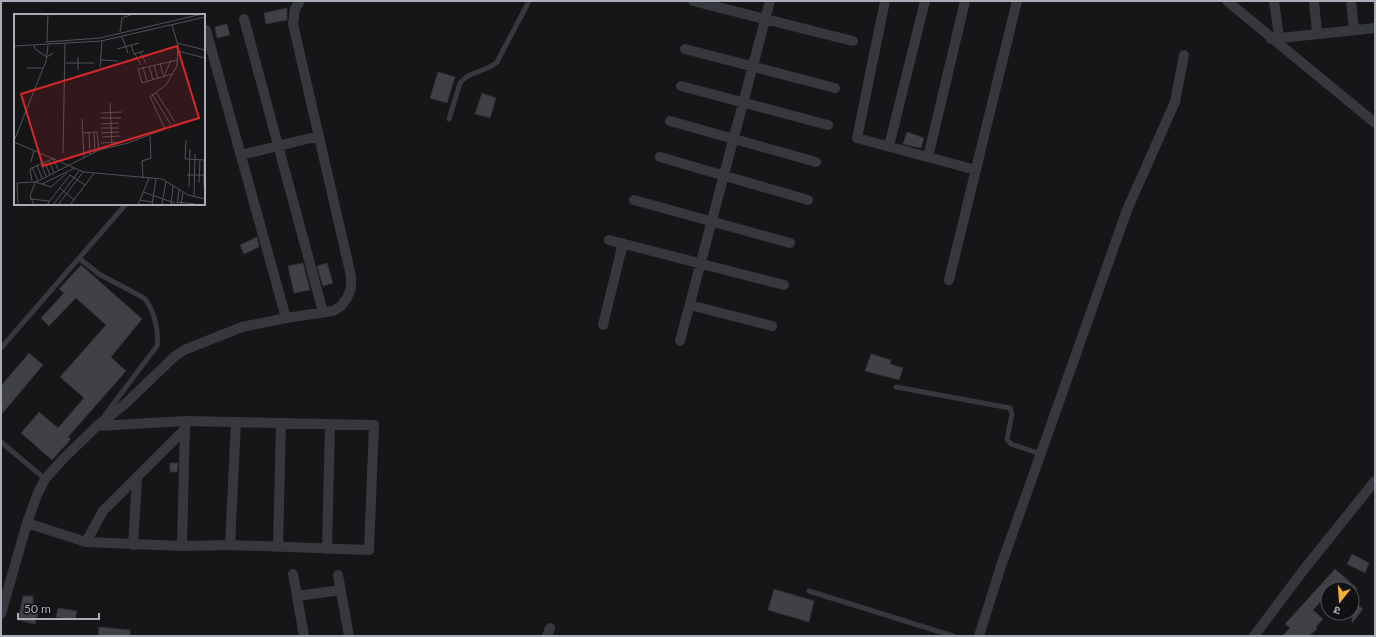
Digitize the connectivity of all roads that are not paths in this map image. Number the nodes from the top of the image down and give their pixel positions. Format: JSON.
{"nodes":[{"id":1,"x":300,"y":1,"type":"edge"},
{"id":2,"x":529,"y":1,"type":"edge"},
{"id":3,"x":693,"y":1,"type":"edge"},
{"id":4,"x":770,"y":1,"type":"edge"},
{"id":5,"x":885,"y":1,"type":"edge"},
{"id":6,"x":925,"y":1,"type":"edge"},
{"id":7,"x":965,"y":1,"type":"edge"},
{"id":8,"x":1017,"y":1,"type":"edge"},
{"id":9,"x":1274,"y":1,"type":"edge"},
{"id":10,"x":1314,"y":1,"type":"edge"},
{"id":11,"x":1351,"y":1,"type":"edge"},
{"id":12,"x":1232,"y":3,"type":"edge"},
{"id":13,"x":244,"y":19,"type":"dead end"},
{"id":14,"x":766,"y":19,"type":"junction"},
{"id":15,"x":1375,"y":28,"type":"edge"},
{"id":16,"x":206,"y":30,"type":"dead end"},
{"id":17,"x":1354,"y":30,"type":"junction"},
{"id":18,"x":1317,"y":33,"type":"junction"},
{"id":19,"x":1275,"y":38,"type":"junction"},
{"id":20,"x":853,"y":41,"type":"dead end"},
{"id":21,"x":685,"y":49,"type":"dead end"},
{"id":22,"x":1184,"y":54,"type":"dead end"},
{"id":23,"x":753,"y":66,"type":"junction"},
{"id":24,"x":681,"y":86,"type":"dead end"},
{"id":25,"x":835,"y":88,"type":"dead end"},
{"id":26,"x":743,"y":102,"type":"junction"},
{"id":27,"x":449,"y":119,"type":"dead end"},
{"id":28,"x":670,"y":121,"type":"dead end"},
{"id":29,"x":1375,"y":123,"type":"edge"},
{"id":30,"x":828,"y":125,"type":"dead end"},
{"id":31,"x":318,"y":136,"type":"junction"},
{"id":32,"x":734,"y":139,"type":"junction"},
{"id":33,"x":278,"y":146,"type":"junction"},
{"id":34,"x":888,"y":146,"type":"junction"},
{"id":35,"x":241,"y":155,"type":"junction"},
{"id":36,"x":660,"y":157,"type":"dead end"},
{"id":37,"x":928,"y":157,"type":"junction"},
{"id":38,"x":816,"y":162,"type":"dead end"},
{"id":39,"x":976,"y":170,"type":"junction"},
{"id":40,"x":724,"y":175,"type":"junction"},
{"id":41,"x":634,"y":200,"type":"dead end"},
{"id":42,"x":808,"y":200,"type":"dead end"},
{"id":43,"x":125,"y":205,"type":"edge"},
{"id":44,"x":712,"y":222,"type":"junction"},
{"id":45,"x":609,"y":240,"type":"dead end"},
{"id":46,"x":790,"y":242,"type":"dead end"},
{"id":47,"x":623,"y":243,"type":"junction"},
{"id":48,"x":80,"y":258,"type":"junction"},
{"id":49,"x":701,"y":262,"type":"junction"},
{"id":50,"x":949,"y":280,"type":"dead end"},
{"id":51,"x":784,"y":285,"type":"dead end"},
{"id":52,"x":690,"y":305,"type":"junction"},
{"id":53,"x":323,"y":312,"type":"junction"},
{"id":54,"x":286,"y":318,"type":"junction"},
{"id":55,"x":603,"y":325,"type":"dead end"},
{"id":56,"x":772,"y":326,"type":"dead end"},
{"id":57,"x":680,"y":341,"type":"dead end"},
{"id":58,"x":1,"y":348,"type":"edge"},
{"id":59,"x":896,"y":387,"type":"dead end"},
{"id":60,"x":236,"y":422,"type":"junction"},
{"id":61,"x":281,"y":423,"type":"junction"},
{"id":62,"x":330,"y":424,"type":"junction"},
{"id":63,"x":97,"y":426,"type":"junction"},
{"id":64,"x":185,"y":426,"type":"junction"},
{"id":65,"x":1,"y":442,"type":"edge"},
{"id":66,"x":1041,"y":454,"type":"junction"},
{"id":67,"x":45,"y":479,"type":"junction"},
{"id":68,"x":137,"y":479,"type":"junction"},
{"id":69,"x":1375,"y":481,"type":"edge"},
{"id":70,"x":27,"y":523,"type":"junction"},
{"id":71,"x":86,"y":542,"type":"junction"},
{"id":72,"x":133,"y":545,"type":"junction"},
{"id":73,"x":230,"y":545,"type":"junction"},
{"id":74,"x":182,"y":546,"type":"junction"},
{"id":75,"x":278,"y":547,"type":"junction"},
{"id":76,"x":327,"y":549,"type":"junction"},
{"id":77,"x":293,"y":574,"type":"dead end"},
{"id":78,"x":338,"y":575,"type":"dead end"},
{"id":79,"x":341,"y":590,"type":"junction"},
{"id":80,"x":809,"y":590,"type":"dead end"},
{"id":81,"x":3,"y":593,"type":"edge"},
{"id":82,"x":297,"y":596,"type":"junction"},
{"id":83,"x":1,"y":614,"type":"edge"},
{"id":84,"x":304,"y":636,"type":"edge"},
{"id":85,"x":349,"y":636,"type":"edge"},
{"id":86,"x":953,"y":636,"type":"edge"},
{"id":87,"x":979,"y":636,"type":"edge"},
{"id":88,"x":1254,"y":636,"type":"edge"}],
"edges":[{"from":1,"to":31,"type":"street"},
{"from":2,"to":27,"type":"lane"},
{"from":3,"to":14,"type":"street"},
{"from":4,"to":14,"type":"street"},
{"from":5,"to":34,"type":"street"},
{"from":6,"to":34,"type":"street"},
{"from":7,"to":37,"type":"street"},
{"from":8,"to":39,"type":"street"},
{"from":9,"to":19,"type":"street"},
{"from":10,"to":18,"type":"street"},
{"from":11,"to":17,"type":"street"},
{"from":12,"to":19,"type":"street"},
{"from":13,"to":33,"type":"street"},
{"from":14,"to":20,"type":"street"},
{"from":14,"to":23,"type":"street"},
{"from":15,"to":17,"type":"street"},
{"from":16,"to":35,"type":"street"},
{"from":17,"to":18,"type":"street"},
{"from":18,"to":19,"type":"street"},
{"from":19,"to":29,"type":"street"},
{"from":21,"to":23,"type":"street"},
{"from":22,"to":66,"type":"street"},
{"from":23,"to":25,"type":"street"},
{"from":23,"to":26,"type":"street"},
{"from":24,"to":26,"type":"street"},
{"from":26,"to":30,"type":"street"},
{"from":26,"to":32,"type":"street"},
{"from":28,"to":32,"type":"street"},
{"from":31,"to":33,"type":"street"},
{"from":31,"to":53,"type":"street"},
{"from":32,"to":38,"type":"street"},
{"from":32,"to":40,"type":"street"},
{"from":33,"to":35,"type":"street"},
{"from":33,"to":53,"type":"street"},
{"from":34,"to":37,"type":"street"},
{"from":35,"to":54,"type":"street"},
{"from":36,"to":40,"type":"street"},
{"from":37,"to":39,"type":"street"},
{"from":39,"to":50,"type":"street"},
{"from":40,"to":42,"type":"street"},
{"from":40,"to":44,"type":"street"},
{"from":41,"to":44,"type":"street"},
{"from":43,"to":48,"type":"lane"},
{"from":44,"to":46,"type":"street"},
{"from":44,"to":49,"type":"street"},
{"from":45,"to":47,"type":"street"},
{"from":47,"to":49,"type":"street"},
{"from":47,"to":55,"type":"street"},
{"from":48,"to":58,"type":"lane"},
{"from":48,"to":63,"type":"lane"},
{"from":49,"to":51,"type":"street"},
{"from":49,"to":52,"type":"street"},
{"from":52,"to":56,"type":"street"},
{"from":52,"to":57,"type":"street"},
{"from":53,"to":54,"type":"street"},
{"from":54,"to":63,"type":"street"},
{"from":59,"to":66,"type":"lane"},
{"from":60,"to":61,"type":"street"},
{"from":60,"to":64,"type":"street"},
{"from":60,"to":73,"type":"street"},
{"from":61,"to":62,"type":"street"},
{"from":61,"to":75,"type":"street"},
{"from":62,"to":76,"type":"street"},
{"from":62,"to":76,"type":"street"},
{"from":63,"to":64,"type":"street"},
{"from":63,"to":67,"type":"street"},
{"from":64,"to":68,"type":"street"},
{"from":64,"to":74,"type":"street"},
{"from":65,"to":67,"type":"lane"},
{"from":66,"to":87,"type":"street"},
{"from":67,"to":70,"type":"street"},
{"from":68,"to":71,"type":"street"},
{"from":68,"to":72,"type":"street"},
{"from":69,"to":88,"type":"street"},
{"from":70,"to":71,"type":"street"},
{"from":70,"to":81,"type":"street"},
{"from":71,"to":72,"type":"street"},
{"from":72,"to":74,"type":"street"},
{"from":73,"to":74,"type":"street"},
{"from":73,"to":75,"type":"street"},
{"from":75,"to":76,"type":"street"},
{"from":77,"to":82,"type":"street"},
{"from":78,"to":79,"type":"street"},
{"from":79,"to":82,"type":"street"},
{"from":79,"to":85,"type":"street"},
{"from":80,"to":86,"type":"lane"},
{"from":81,"to":83,"type":"street"},
{"from":82,"to":84,"type":"street"}]}
